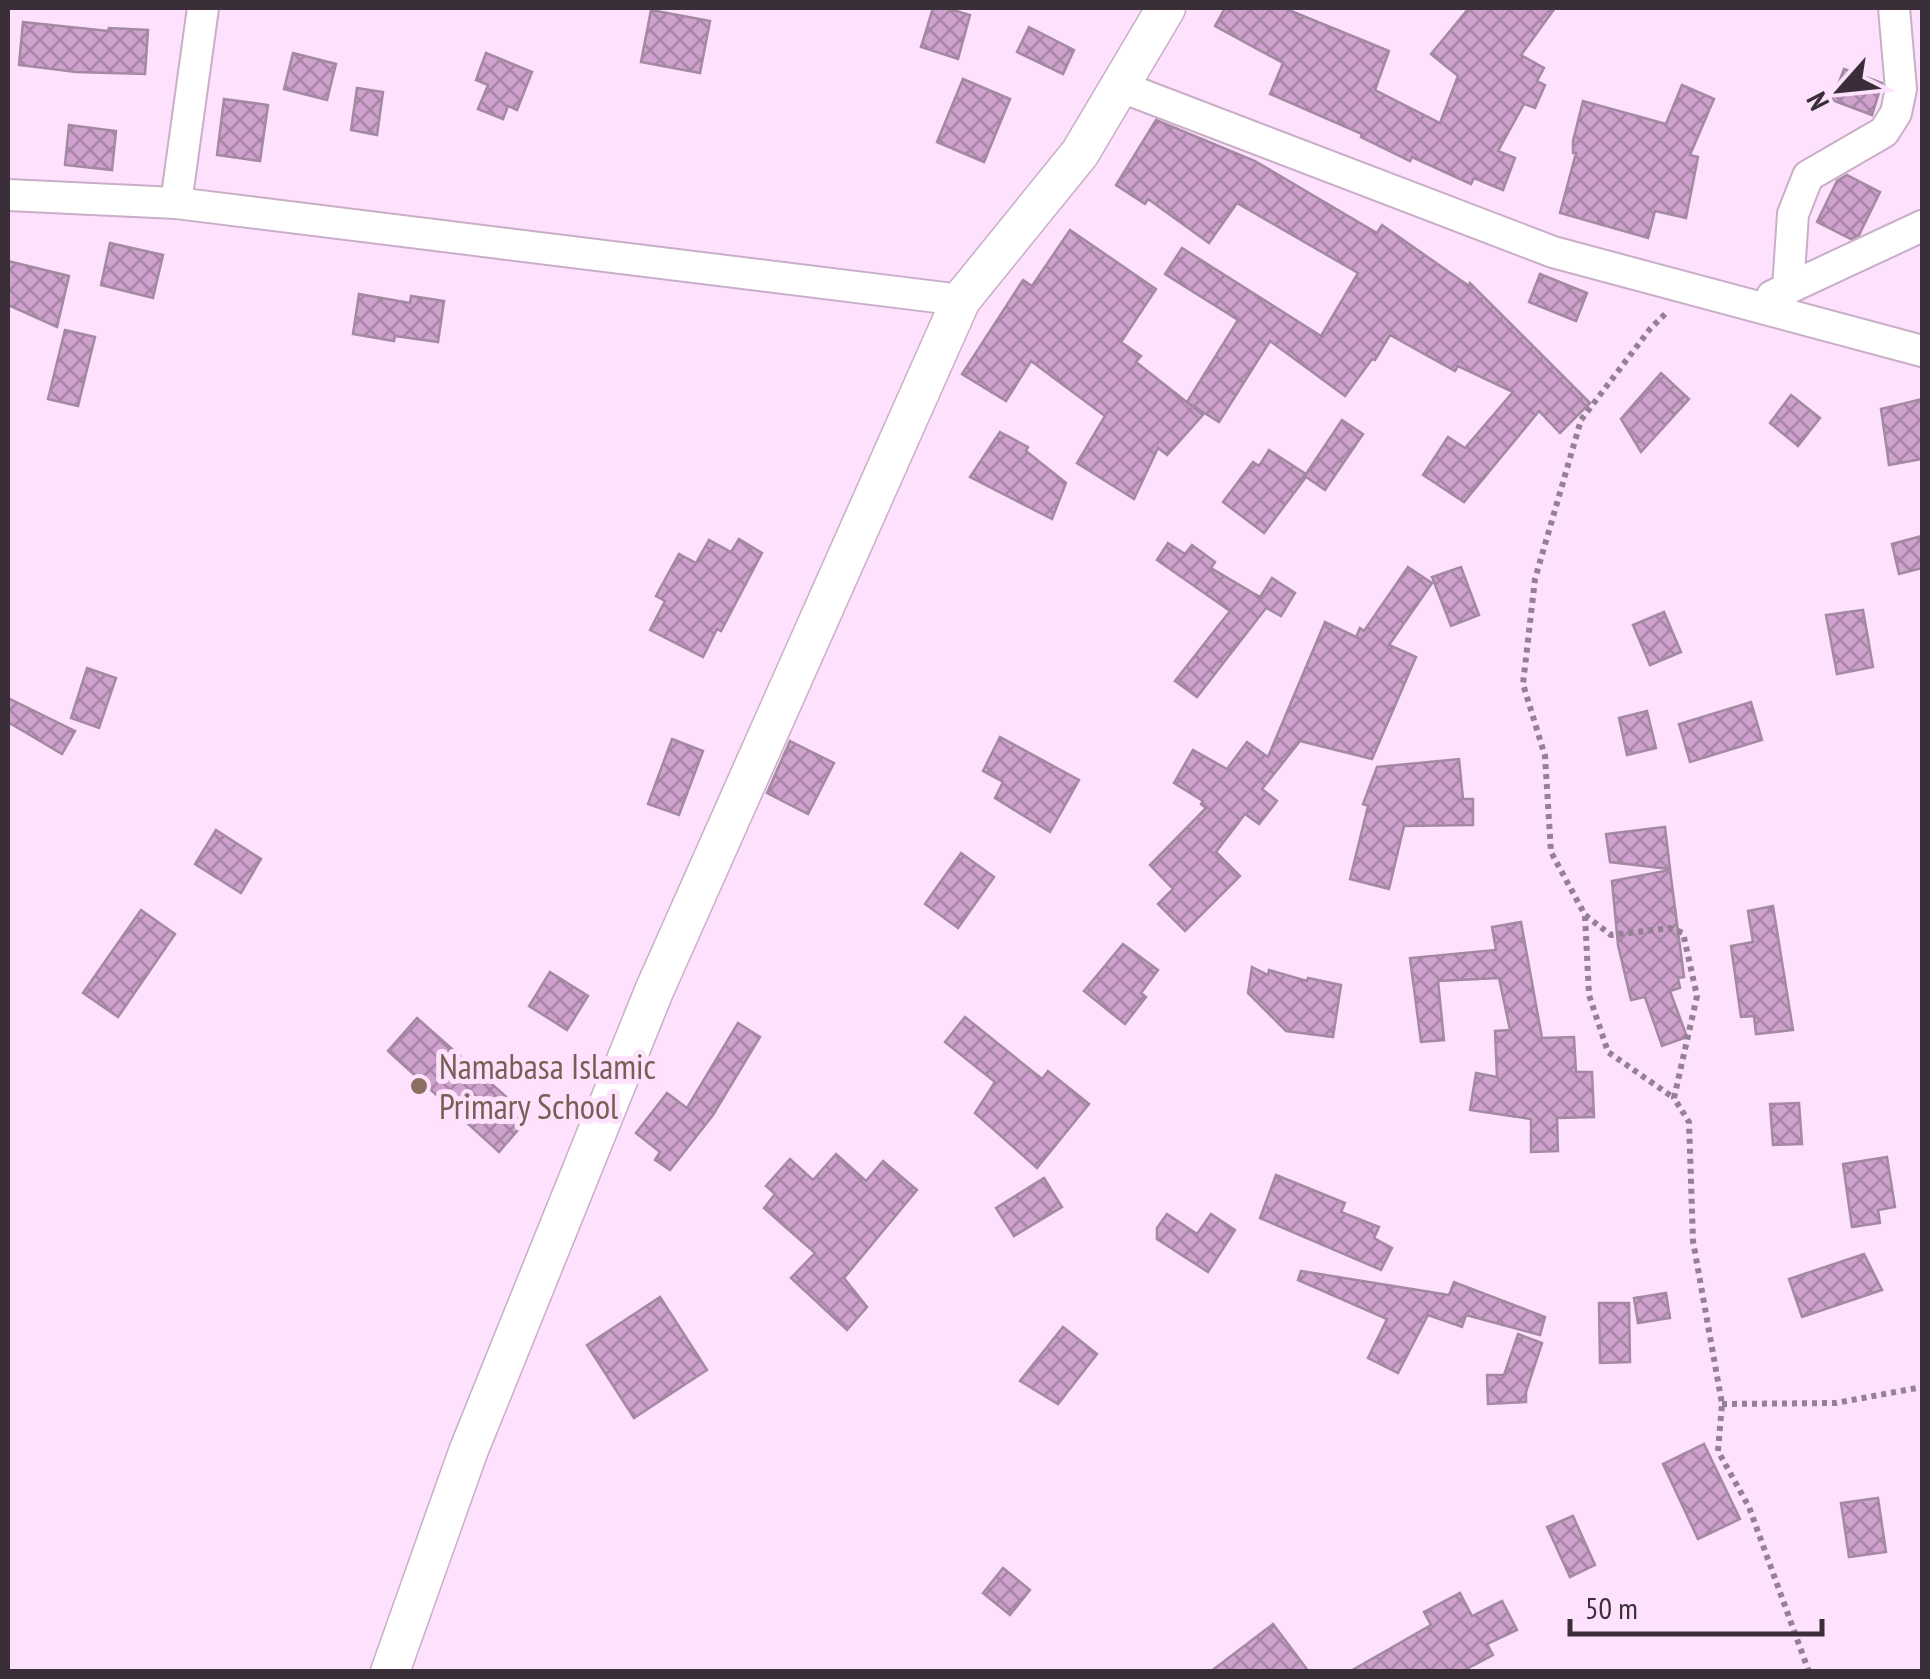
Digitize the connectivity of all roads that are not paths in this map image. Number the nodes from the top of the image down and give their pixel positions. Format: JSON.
{"nodes":[{"id":1,"x":203,"y":8,"type":"edge"},
{"id":2,"x":1166,"y":8,"type":"edge"},
{"id":3,"x":1894,"y":8,"type":"edge"},
{"id":4,"x":1118,"y":86,"type":"junction"},
{"id":5,"x":8,"y":195,"type":"edge"},
{"id":6,"x":176,"y":203,"type":"junction"},
{"id":7,"x":1922,"y":226,"type":"edge"},
{"id":8,"x":1788,"y":290,"type":"junction"},
{"id":9,"x":962,"y":300,"type":"junction"},
{"id":10,"x":1751,"y":305,"type":"junction"},
{"id":11,"x":1922,"y":351,"type":"edge"},
{"id":12,"x":390,"y":1672,"type":"edge"}],
"edges":[{"from":1,"to":6,"type":"street"},
{"from":2,"to":4,"type":"street"},
{"from":3,"to":8,"type":"street"},
{"from":4,"to":9,"type":"street"},
{"from":4,"to":10,"type":"street"},
{"from":5,"to":6,"type":"street"},
{"from":6,"to":9,"type":"street"},
{"from":7,"to":8,"type":"street"},
{"from":8,"to":10,"type":"street"},
{"from":9,"to":12,"type":"street"},
{"from":10,"to":11,"type":"street"}]}
